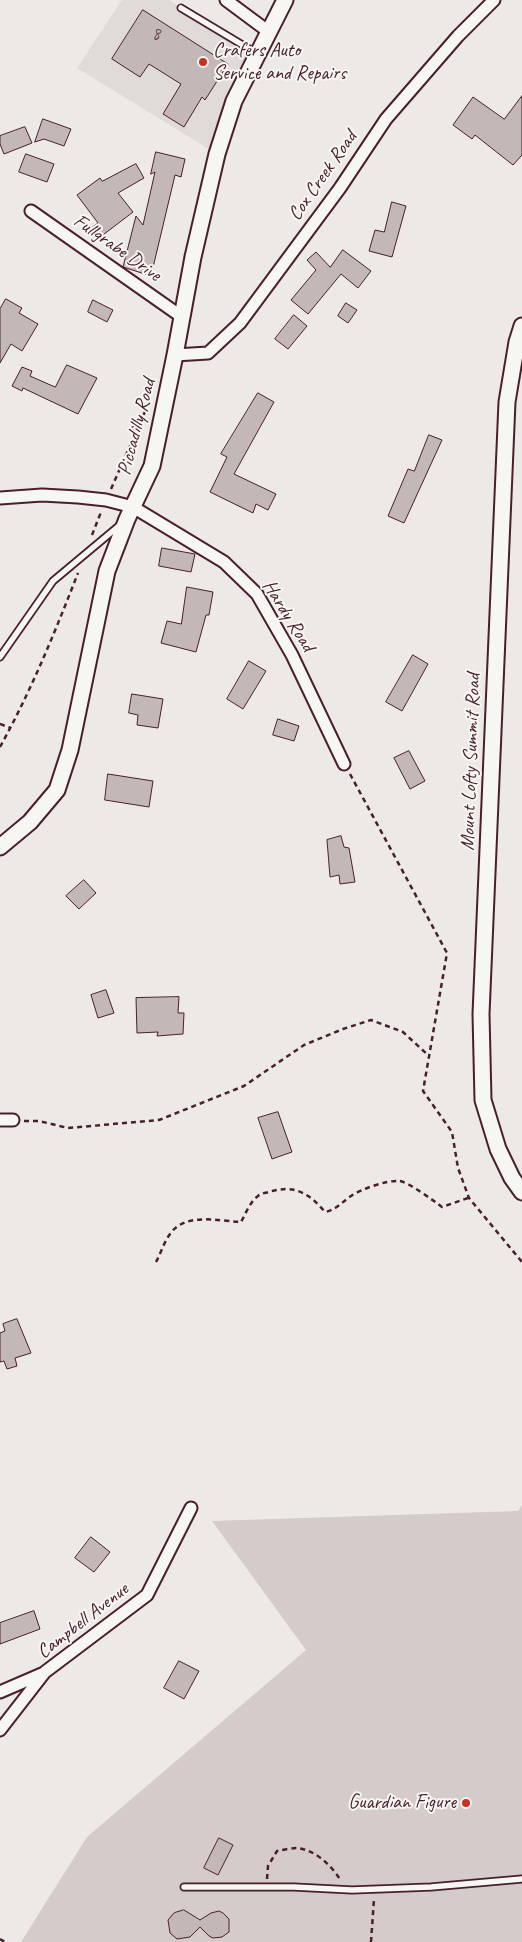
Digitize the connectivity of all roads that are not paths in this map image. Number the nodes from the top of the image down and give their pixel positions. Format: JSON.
{"nodes":[{"id":1,"x":226,"y":0,"type":"edge"},
{"id":2,"x":285,"y":0,"type":"edge"},
{"id":3,"x":494,"y":0,"type":"edge"},
{"id":4,"x":181,"y":8,"type":"dead end"},
{"id":5,"x":269,"y":32,"type":"junction"},
{"id":6,"x":258,"y":54,"type":"junction"},
{"id":7,"x":32,"y":210,"type":"dead end"},
{"id":8,"x":182,"y":317,"type":"junction"},
{"id":9,"x":522,"y":326,"type":"edge"},
{"id":10,"x":175,"y":354,"type":"junction"},
{"id":11,"x":518,"y":367,"type":"edge"},
{"id":12,"x":0,"y":498,"type":"edge"},
{"id":13,"x":130,"y":513,"type":"junction"},
{"id":14,"x":0,"y":657,"type":"edge"},
{"id":15,"x":344,"y":764,"type":"road end"},
{"id":16,"x":0,"y":847,"type":"edge"},
{"id":17,"x":0,"y":1120,"type":"edge"},
{"id":18,"x":13,"y":1120,"type":"road end"},
{"id":19,"x":522,"y":1192,"type":"edge"},
{"id":20,"x":191,"y":1508,"type":"dead end"},
{"id":21,"x":45,"y":1672,"type":"junction"},
{"id":22,"x":0,"y":1692,"type":"edge"},
{"id":23,"x":0,"y":1730,"type":"edge"},
{"id":24,"x":522,"y":1879,"type":"edge"},
{"id":25,"x":184,"y":1887,"type":"dead end"}],
"edges":[{"from":1,"to":5,"type":"street"},
{"from":2,"to":5,"type":"main road","name":"Piccadilly Road"},
{"from":3,"to":10,"type":"street","name":"Cox Creek Road"},
{"from":4,"to":6,"type":"lane"},
{"from":5,"to":6,"type":"main road","name":"Piccadilly Road"},
{"from":6,"to":8,"type":"main road","name":"Piccadilly Road"},
{"from":7,"to":8,"type":"street","name":"Fullgrabe Drive"},
{"from":8,"to":10,"type":"main road","name":"Piccadilly Road"},
{"from":9,"to":11,"type":"main road","name":"Mount Lofty Summit Road"},
{"from":10,"to":13,"type":"main road","name":"Piccadilly Road"},
{"from":11,"to":19,"type":"main road","name":"Mount Lofty Summit Road"},
{"from":12,"to":13,"type":"street","name":"Hardy Road"},
{"from":13,"to":14,"type":"lane"},
{"from":13,"to":15,"type":"street","name":"Hardy Road"},
{"from":13,"to":16,"type":"main road","name":"Piccadilly Road"},
{"from":17,"to":18,"type":"street"},
{"from":20,"to":21,"type":"street","name":"Campbell Avenue"},
{"from":21,"to":22,"type":"street"},
{"from":21,"to":23,"type":"street","name":"Campbell Avenue"},
{"from":24,"to":25,"type":"lane"}]}
